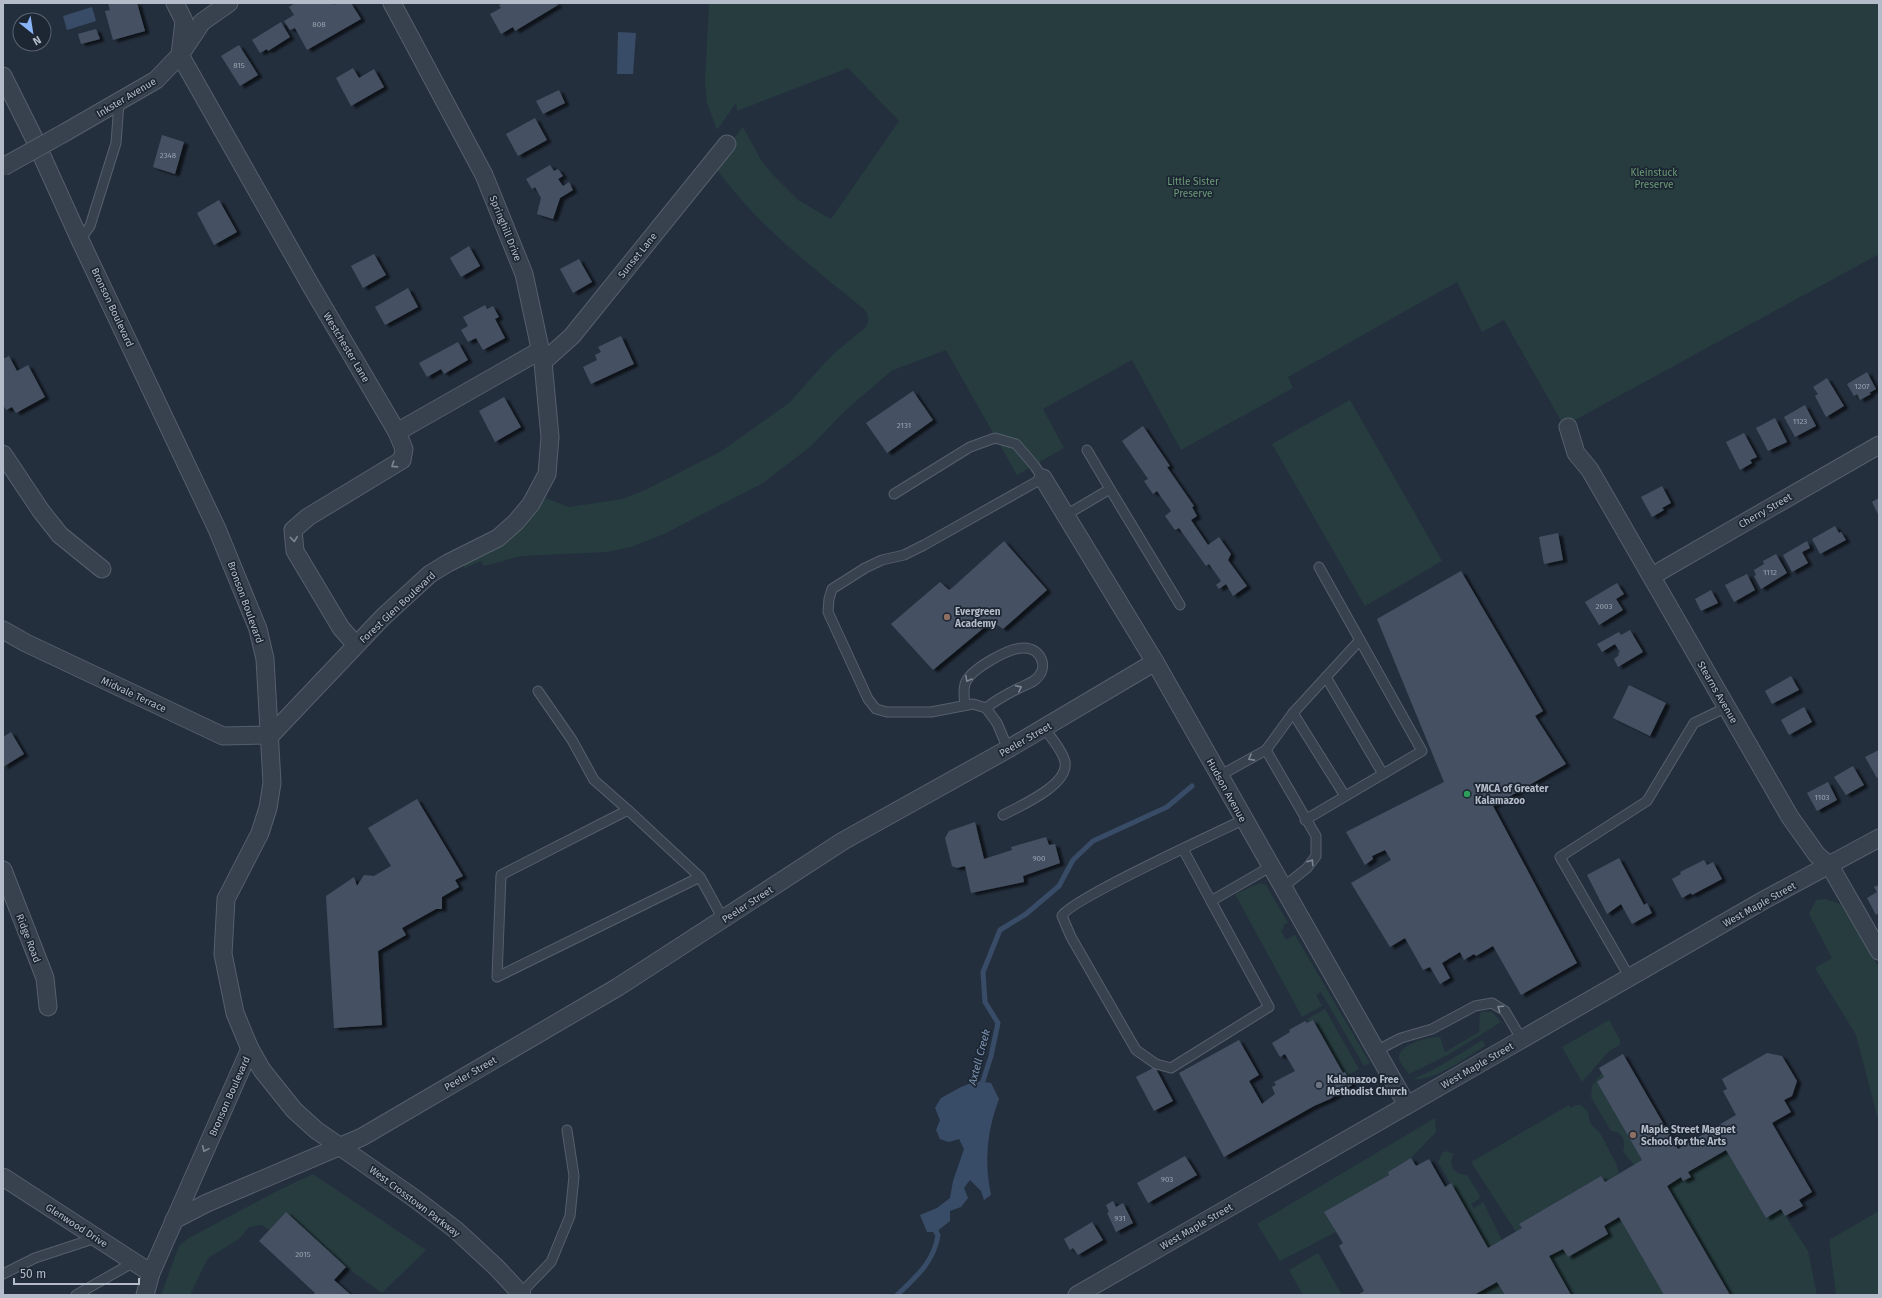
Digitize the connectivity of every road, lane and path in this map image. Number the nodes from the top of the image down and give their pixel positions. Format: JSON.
{"nodes":[{"id":1,"x":175,"y":3,"type":"edge"},
{"id":2,"x":229,"y":3,"type":"edge"},
{"id":3,"x":392,"y":3,"type":"edge"},
{"id":4,"x":180,"y":55,"type":"junction"},
{"id":5,"x":3,"y":76,"type":"edge"},
{"id":6,"x":119,"y":103,"type":"junction"},
{"id":7,"x":727,"y":144,"type":"dead end"},
{"id":8,"x":3,"y":167,"type":"edge"},
{"id":9,"x":80,"y":240,"type":"junction"},
{"id":10,"x":542,"y":356,"type":"junction"},
{"id":11,"x":1568,"y":427,"type":"dead end"},
{"id":12,"x":397,"y":432,"type":"junction"},
{"id":13,"x":1879,"y":444,"type":"edge"},
{"id":14,"x":1087,"y":450,"type":"dead end"},
{"id":15,"x":3,"y":454,"type":"edge"},
{"id":16,"x":547,"y":474,"type":"joint"},
{"id":17,"x":1043,"y":478,"type":"junction"},
{"id":18,"x":1110,"y":489,"type":"junction"},
{"id":19,"x":894,"y":494,"type":"dead end"},
{"id":20,"x":1066,"y":516,"type":"junction"},
{"id":21,"x":1319,"y":567,"type":"dead end"},
{"id":22,"x":102,"y":568,"type":"dead end"},
{"id":23,"x":1652,"y":576,"type":"junction"},
{"id":24,"x":1180,"y":605,"type":"dead end"},
{"id":25,"x":3,"y":630,"type":"edge"},
{"id":26,"x":1360,"y":640,"type":"junction"},
{"id":27,"x":356,"y":645,"type":"junction"},
{"id":28,"x":1155,"y":662,"type":"junction"},
{"id":29,"x":1326,"y":677,"type":"junction"},
{"id":30,"x":538,"y":691,"type":"dead end"},
{"id":31,"x":965,"y":705,"type":"junction"},
{"id":32,"x":986,"y":708,"type":"junction"},
{"id":33,"x":1727,"y":708,"type":"junction"},
{"id":34,"x":1293,"y":713,"type":"junction"},
{"id":35,"x":1044,"y":728,"type":"junction"},
{"id":36,"x":270,"y":735,"type":"junction"},
{"id":37,"x":1008,"y":749,"type":"junction"},
{"id":38,"x":1266,"y":750,"type":"junction"},
{"id":39,"x":1383,"y":774,"type":"junction"},
{"id":40,"x":1219,"y":776,"type":"junction"},
{"id":41,"x":1345,"y":796,"type":"junction"},
{"id":42,"x":628,"y":810,"type":"junction"},
{"id":43,"x":1003,"y":815,"type":"dead end"},
{"id":44,"x":1243,"y":820,"type":"junction"},
{"id":45,"x":1305,"y":820,"type":"junction"},
{"id":46,"x":1879,"y":838,"type":"edge"},
{"id":47,"x":1183,"y":849,"type":"junction"},
{"id":48,"x":1830,"y":866,"type":"junction"},
{"id":49,"x":1270,"y":867,"type":"junction"},
{"id":50,"x":3,"y":870,"type":"edge"},
{"id":51,"x":700,"y":877,"type":"junction"},
{"id":52,"x":1282,"y":888,"type":"junction"},
{"id":53,"x":1212,"y":900,"type":"junction"},
{"id":54,"x":724,"y":919,"type":"junction"},
{"id":55,"x":1879,"y":951,"type":"edge"},
{"id":56,"x":1630,"y":978,"type":"junction"},
{"id":57,"x":48,"y":1007,"type":"dead end"},
{"id":58,"x":1522,"y":1040,"type":"junction"},
{"id":59,"x":250,"y":1049,"type":"junction"},
{"id":60,"x":1376,"y":1051,"type":"junction"},
{"id":61,"x":1407,"y":1105,"type":"junction"},
{"id":62,"x":567,"y":1130,"type":"dead end"},
{"id":63,"x":338,"y":1146,"type":"junction"},
{"id":64,"x":3,"y":1177,"type":"edge"},
{"id":65,"x":174,"y":1220,"type":"junction"},
{"id":66,"x":96,"y":1238,"type":"junction"},
{"id":67,"x":134,"y":1262,"type":"junction"},
{"id":68,"x":151,"y":1273,"type":"junction"},
{"id":69,"x":3,"y":1274,"type":"edge"},
{"id":70,"x":521,"y":1294,"type":"edge"},
{"id":71,"x":76,"y":1295,"type":"edge"},
{"id":72,"x":145,"y":1295,"type":"edge"},
{"id":73,"x":1077,"y":1295,"type":"edge"}],
"edges":[{"from":1,"to":4,"type":"street"},
{"from":2,"to":4,"type":"street","name":"Inkster Avenue"},
{"from":3,"to":10,"type":"street","name":"Springhill Drive"},
{"from":4,"to":6,"type":"street","name":"Inkster Avenue"},
{"from":4,"to":12,"type":"street","name":"Westchester Lane"},
{"from":5,"to":9,"type":"street","name":"Bronson Boulevard"},
{"from":6,"to":8,"type":"street","name":"Inkster Avenue","bridge":true},
{"from":6,"to":9,"type":"lane"},
{"from":7,"to":10,"type":"street","name":"Sunset Lane"},
{"from":9,"to":36,"type":"street","name":"Bronson Boulevard"},
{"from":10,"to":12,"type":"street","name":"Sunset Lane"},
{"from":10,"to":16,"type":"street","name":"Springhill Drive"},
{"from":11,"to":23,"type":"street","name":"Stearns Avenue"},
{"from":12,"to":27,"type":"street","name":"Westchester Lane","one_way":true},
{"from":13,"to":23,"type":"street","name":"Cherry Street"},
{"from":14,"to":18,"type":"lane"},
{"from":15,"to":22,"type":"street"},
{"from":16,"to":27,"type":"street","name":"Forest Glen Boulevard"},
{"from":17,"to":19,"type":"lane"},
{"from":17,"to":20,"type":"street","name":"Hudson Avenue"},
{"from":17,"to":31,"type":"lane"},
{"from":18,"to":20,"type":"lane"},
{"from":18,"to":24,"type":"lane"},
{"from":20,"to":28,"type":"street","name":"Hudson Avenue"},
{"from":21,"to":26,"type":"lane"},
{"from":23,"to":33,"type":"street","name":"Stearns Avenue"},
{"from":25,"to":36,"type":"street","name":"Midvale Terrace"},
{"from":26,"to":29,"type":"lane"},
{"from":26,"to":39,"type":"lane"},
{"from":27,"to":36,"type":"street","name":"Forest Glen Boulevard"},
{"from":28,"to":35,"type":"street","name":"Peeler Street"},
{"from":28,"to":40,"type":"street","name":"Hudson Avenue"},
{"from":29,"to":34,"type":"lane"},
{"from":29,"to":39,"type":"lane"},
{"from":30,"to":42,"type":"lane"},
{"from":31,"to":32,"type":"lane"},
{"from":32,"to":31,"type":"lane","one_way":true},
{"from":32,"to":37,"type":"lane"},
{"from":33,"to":48,"type":"street","name":"Stearns Avenue"},
{"from":33,"to":56,"type":"lane"},
{"from":34,"to":38,"type":"lane"},
{"from":34,"to":41,"type":"lane"},
{"from":35,"to":37,"type":"street","name":"Peeler Street"},
{"from":35,"to":43,"type":"lane"},
{"from":36,"to":59,"type":"street","name":"Bronson Boulevard"},
{"from":37,"to":54,"type":"street","name":"Peeler Street"},
{"from":38,"to":40,"type":"lane","one_way":true},
{"from":38,"to":45,"type":"lane"},
{"from":39,"to":41,"type":"lane"},
{"from":40,"to":44,"type":"street","name":"Hudson Avenue"},
{"from":41,"to":45,"type":"lane"},
{"from":42,"to":51,"type":"lane"},
{"from":42,"to":51,"type":"lane"},
{"from":44,"to":47,"type":"lane"},
{"from":44,"to":49,"type":"street","name":"Hudson Avenue"},
{"from":52,"to":45,"type":"lane","one_way":true},
{"from":46,"to":48,"type":"street","name":"West Maple Street"},
{"from":47,"to":53,"type":"lane"},
{"from":47,"to":53,"type":"lane"},
{"from":48,"to":55,"type":"street","name":"Stearns Avenue"},
{"from":48,"to":56,"type":"street","name":"West Maple Street"},
{"from":49,"to":52,"type":"street","name":"Hudson Avenue"},
{"from":49,"to":53,"type":"lane"},
{"from":50,"to":57,"type":"street","name":"Ridge Road"},
{"from":51,"to":54,"type":"lane"},
{"from":52,"to":60,"type":"street","name":"Hudson Avenue"},
{"from":54,"to":63,"type":"street","name":"Peeler Street"},
{"from":56,"to":58,"type":"street","name":"West Maple Street"},
{"from":58,"to":60,"type":"lane","one_way":true},
{"from":58,"to":61,"type":"street","name":"West Maple Street"},
{"from":59,"to":63,"type":"street","name":"West Crosstown Parkway"},
{"from":59,"to":65,"type":"street","name":"Bronson Boulevard","one_way":true},
{"from":60,"to":61,"type":"street","name":"Hudson Avenue"},
{"from":61,"to":73,"type":"street","name":"West Maple Street"},
{"from":62,"to":70,"type":"lane"},
{"from":63,"to":65,"type":"street"},
{"from":63,"to":70,"type":"street","name":"West Crosstown Parkway"},
{"from":64,"to":66,"type":"street","name":"Glenwood Drive"},
{"from":65,"to":68,"type":"street"},
{"from":66,"to":67,"type":"street","name":"Glenwood Drive"},
{"from":66,"to":69,"type":"lane"},
{"from":67,"to":68,"type":"street","name":"Glenwood Drive"},
{"from":67,"to":71,"type":"lane"},
{"from":68,"to":72,"type":"street"}]}
